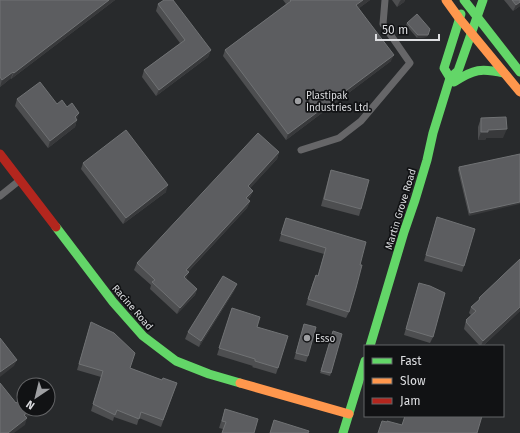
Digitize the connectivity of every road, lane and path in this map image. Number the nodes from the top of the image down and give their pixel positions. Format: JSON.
{"nodes":[{"id":1,"x":385,"y":0,"type":"edge"},
{"id":2,"x":446,"y":0,"type":"edge"},
{"id":3,"x":465,"y":0,"type":"edge"},
{"id":4,"x":483,"y":0,"type":"edge"},
{"id":5,"x":477,"y":16,"type":"junction"},
{"id":6,"x":459,"y":18,"type":"junction"},
{"id":7,"x":472,"y":33,"type":"junction"},
{"id":8,"x":520,"y":72,"type":"edge"},
{"id":9,"x":504,"y":73,"type":"junction"},
{"id":10,"x":449,"y":82,"type":"junction"},
{"id":11,"x":520,"y":92,"type":"edge"},
{"id":12,"x":302,"y":150,"type":"dead end"},
{"id":13,"x":0,"y":154,"type":"edge"},
{"id":14,"x":20,"y":180,"type":"junction"},
{"id":15,"x":0,"y":196,"type":"edge"},
{"id":16,"x":370,"y":345,"type":"edge"},
{"id":17,"x":364,"y":364,"type":"edge"},
{"id":18,"x":348,"y":414,"type":"junction"},
{"id":19,"x":343,"y":433,"type":"edge"}],
"edges":[{"from":1,"to":12,"type":"street"},
{"from":2,"to":6,"type":"main road"},
{"from":3,"to":5,"type":"main road"},
{"from":3,"to":6,"type":"main road","name":"Martin Grove Road"},
{"from":4,"to":5,"type":"main road","name":"Martin Grove Road"},
{"from":5,"to":7,"type":"main road","name":"Martin Grove Road"},
{"from":5,"to":8,"type":"main road"},
{"from":6,"to":7,"type":"main road"},
{"from":6,"to":10,"type":"main road","name":"Martin Grove Road"},
{"from":7,"to":9,"type":"main road"},
{"from":7,"to":10,"type":"main road","name":"Martin Grove Road"},
{"from":9,"to":10,"type":"main road"},
{"from":9,"to":11,"type":"main road"},
{"from":10,"to":16,"type":"main road","name":"Martin Grove Road"},
{"from":13,"to":14,"type":"main road","name":"Racine Road"},
{"from":14,"to":15,"type":"street"},
{"from":14,"to":18,"type":"main road","name":"Racine Road"},
{"from":17,"to":18,"type":"main road"},
{"from":18,"to":19,"type":"main road"}]}
